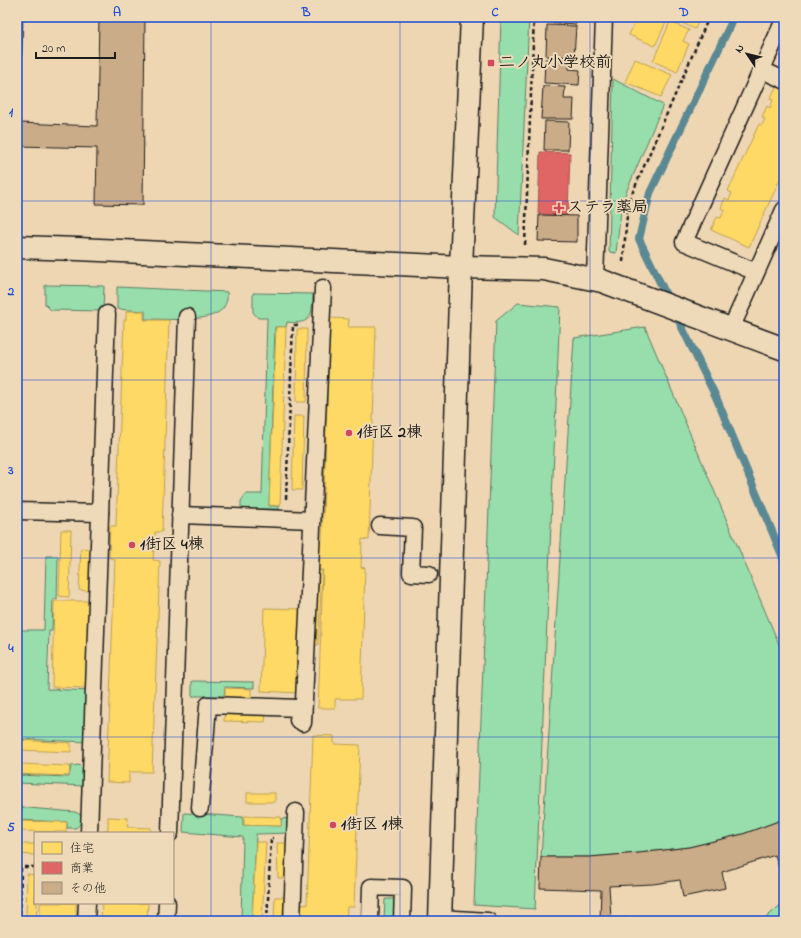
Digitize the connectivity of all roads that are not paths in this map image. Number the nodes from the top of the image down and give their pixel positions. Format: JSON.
{"nodes":[{"id":1,"x":472,"y":17,"type":"edge"},
{"id":2,"x":604,"y":17,"type":"edge"},
{"id":3,"x":784,"y":20,"type":"edge"},
{"id":4,"x":762,"y":70,"type":"junction"},
{"id":5,"x":784,"y":80,"type":"edge"},
{"id":6,"x":784,"y":210,"type":"edge"},
{"id":7,"x":17,"y":247,"type":"edge"},
{"id":8,"x":461,"y":267,"type":"junction"},
{"id":9,"x":756,"y":272,"type":"junction"},
{"id":10,"x":595,"y":280,"type":"junction"},
{"id":11,"x":324,"y":288,"type":"dead end"},
{"id":12,"x":107,"y":314,"type":"dead end"},
{"id":13,"x":187,"y":317,"type":"dead end"},
{"id":14,"x":731,"y":329,"type":"junction"},
{"id":15,"x":784,"y":349,"type":"edge"},
{"id":16,"x":17,"y":511,"type":"edge"},
{"id":17,"x":100,"y":513,"type":"junction"},
{"id":18,"x":180,"y":515,"type":"junction"},
{"id":19,"x":312,"y":520,"type":"junction"},
{"id":20,"x":380,"y":526,"type":"dead end"},
{"id":21,"x":451,"y":578,"type":"junction"},
{"id":22,"x":200,"y":808,"type":"dead end"},
{"id":23,"x":296,"y":812,"type":"dead end"},
{"id":24,"x":89,"y":832,"type":"edge"},
{"id":25,"x":170,"y":832,"type":"edge"},
{"id":26,"x":87,"y":904,"type":"edge"},
{"id":27,"x":167,"y":904,"type":"edge"},
{"id":28,"x":440,"y":919,"type":"edge"},
{"id":29,"x":86,"y":921,"type":"edge"},
{"id":30,"x":166,"y":921,"type":"edge"},
{"id":31,"x":292,"y":921,"type":"edge"},
{"id":32,"x":370,"y":921,"type":"edge"},
{"id":33,"x":402,"y":921,"type":"edge"},
{"id":34,"x":488,"y":921,"type":"edge"}],
"edges":[{"from":1,"to":8,"type":"street"},
{"from":2,"to":10,"type":"lane"},
{"from":3,"to":4,"type":"lane"},
{"from":4,"to":5,"type":"lane"},
{"from":4,"to":9,"type":"lane"},
{"from":6,"to":9,"type":"lane"},
{"from":7,"to":8,"type":"street"},
{"from":8,"to":10,"type":"street"},
{"from":8,"to":21,"type":"street"},
{"from":9,"to":14,"type":"lane"},
{"from":10,"to":14,"type":"street"},
{"from":11,"to":19,"type":"lane"},
{"from":12,"to":17,"type":"lane"},
{"from":13,"to":18,"type":"lane"},
{"from":14,"to":15,"type":"street"},
{"from":16,"to":17,"type":"lane"},
{"from":17,"to":24,"type":"lane"},
{"from":18,"to":19,"type":"lane"},
{"from":18,"to":25,"type":"lane"},
{"from":19,"to":22,"type":"lane"},
{"from":20,"to":21,"type":"lane"},
{"from":21,"to":28,"type":"street"},
{"from":23,"to":31,"type":"lane"},
{"from":26,"to":29,"type":"lane"},
{"from":27,"to":30,"type":"lane"},
{"from":28,"to":34,"type":"lane"},
{"from":32,"to":33,"type":"lane"}]}
